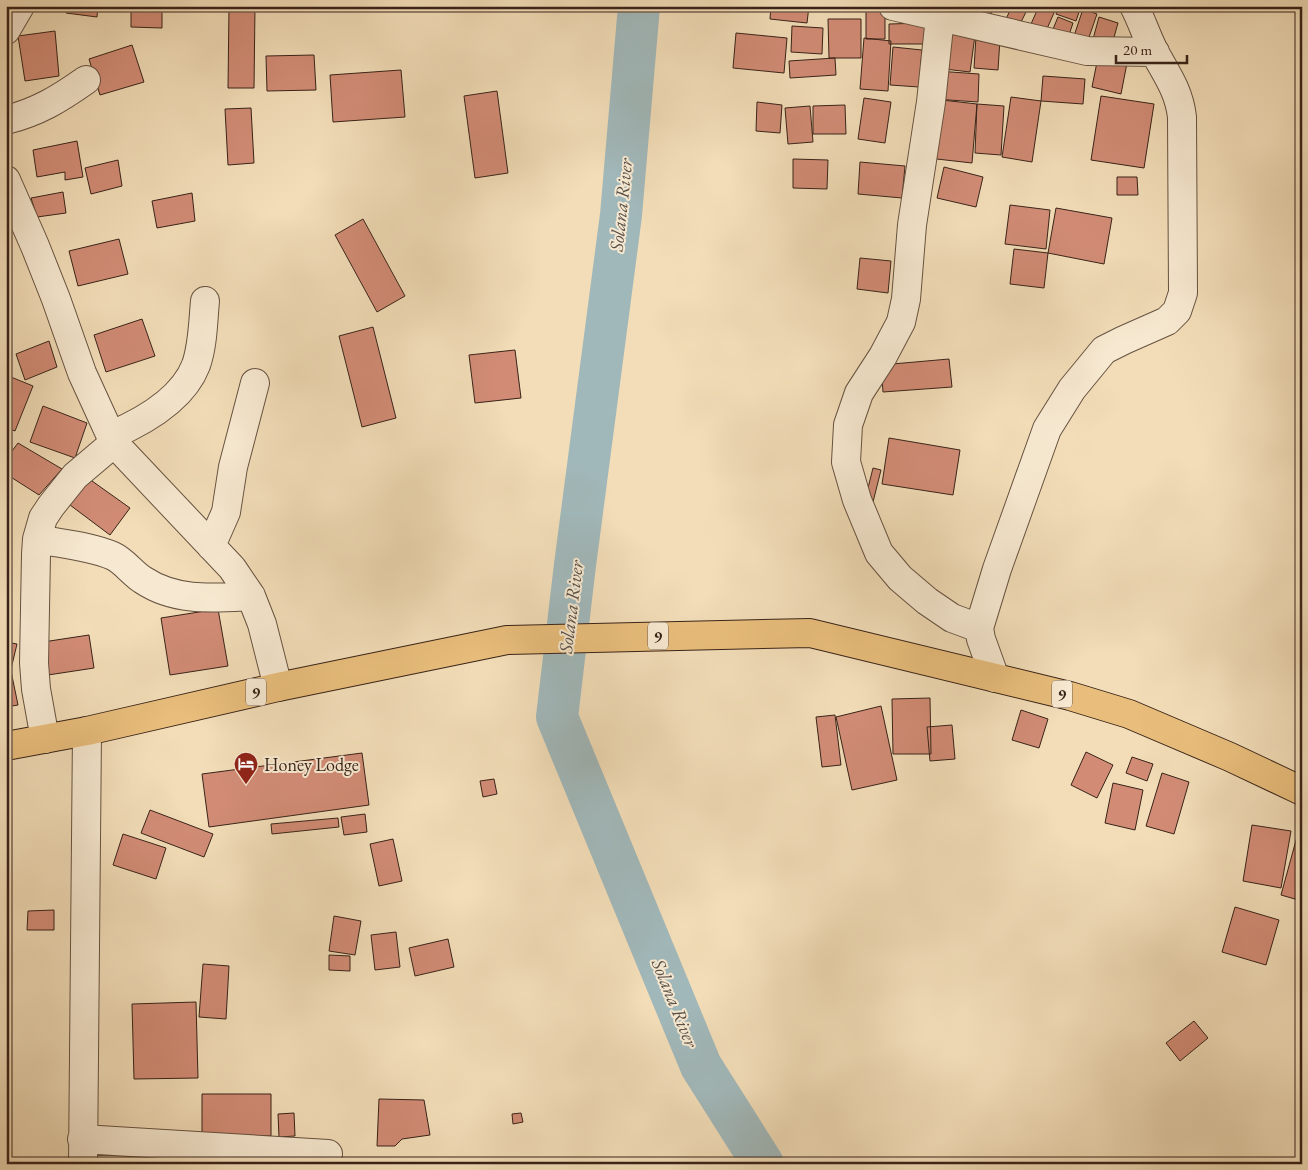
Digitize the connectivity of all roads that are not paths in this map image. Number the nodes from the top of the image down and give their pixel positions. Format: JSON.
{"nodes":[{"id":1,"x":20,"y":6,"type":"edge"},
{"id":2,"x":893,"y":6,"type":"edge"},
{"id":3,"x":1134,"y":6,"type":"edge"},
{"id":4,"x":940,"y":17,"type":"junction"},
{"id":5,"x":6,"y":30,"type":"edge"},
{"id":6,"x":1155,"y":52,"type":"junction"},
{"id":7,"x":86,"y":80,"type":"dead end"},
{"id":8,"x":6,"y":120,"type":"edge"},
{"id":9,"x":6,"y":180,"type":"edge"},
{"id":10,"x":205,"y":301,"type":"dead end"},
{"id":11,"x":255,"y":383,"type":"dead end"},
{"id":12,"x":113,"y":439,"type":"junction"},
{"id":13,"x":37,"y":539,"type":"junction"},
{"id":14,"x":210,"y":546,"type":"junction"},
{"id":15,"x":251,"y":596,"type":"junction"},
{"id":16,"x":979,"y":628,"type":"junction"},
{"id":17,"x":995,"y":678,"type":"junction"},
{"id":18,"x":278,"y":687,"type":"junction"},
{"id":19,"x":87,"y":731,"type":"junction"},
{"id":20,"x":45,"y":739,"type":"junction"},
{"id":21,"x":6,"y":746,"type":"edge"},
{"id":22,"x":1302,"y":791,"type":"edge"},
{"id":23,"x":82,"y":1151,"type":"edge"},
{"id":24,"x":328,"y":1154,"type":"dead end"}],
"edges":[{"from":1,"to":5,"type":"street"},
{"from":2,"to":4,"type":"street"},
{"from":3,"to":6,"type":"street"},
{"from":4,"to":6,"type":"street"},
{"from":4,"to":16,"type":"street"},
{"from":6,"to":16,"type":"street"},
{"from":7,"to":8,"type":"street"},
{"from":9,"to":12,"type":"street"},
{"from":10,"to":12,"type":"street"},
{"from":11,"to":14,"type":"street"},
{"from":12,"to":13,"type":"street"},
{"from":12,"to":14,"type":"street"},
{"from":13,"to":15,"type":"street"},
{"from":13,"to":20,"type":"street"},
{"from":14,"to":15,"type":"street"},
{"from":15,"to":18,"type":"street"},
{"from":16,"to":17,"type":"street"},
{"from":17,"to":18,"type":"highway","number":"9"},
{"from":17,"to":22,"type":"highway","number":"9"},
{"from":18,"to":19,"type":"highway","number":"9"},
{"from":19,"to":20,"type":"highway","number":"9"},
{"from":19,"to":23,"type":"street"},
{"from":20,"to":21,"type":"highway","number":"9"},
{"from":23,"to":24,"type":"street"}]}
